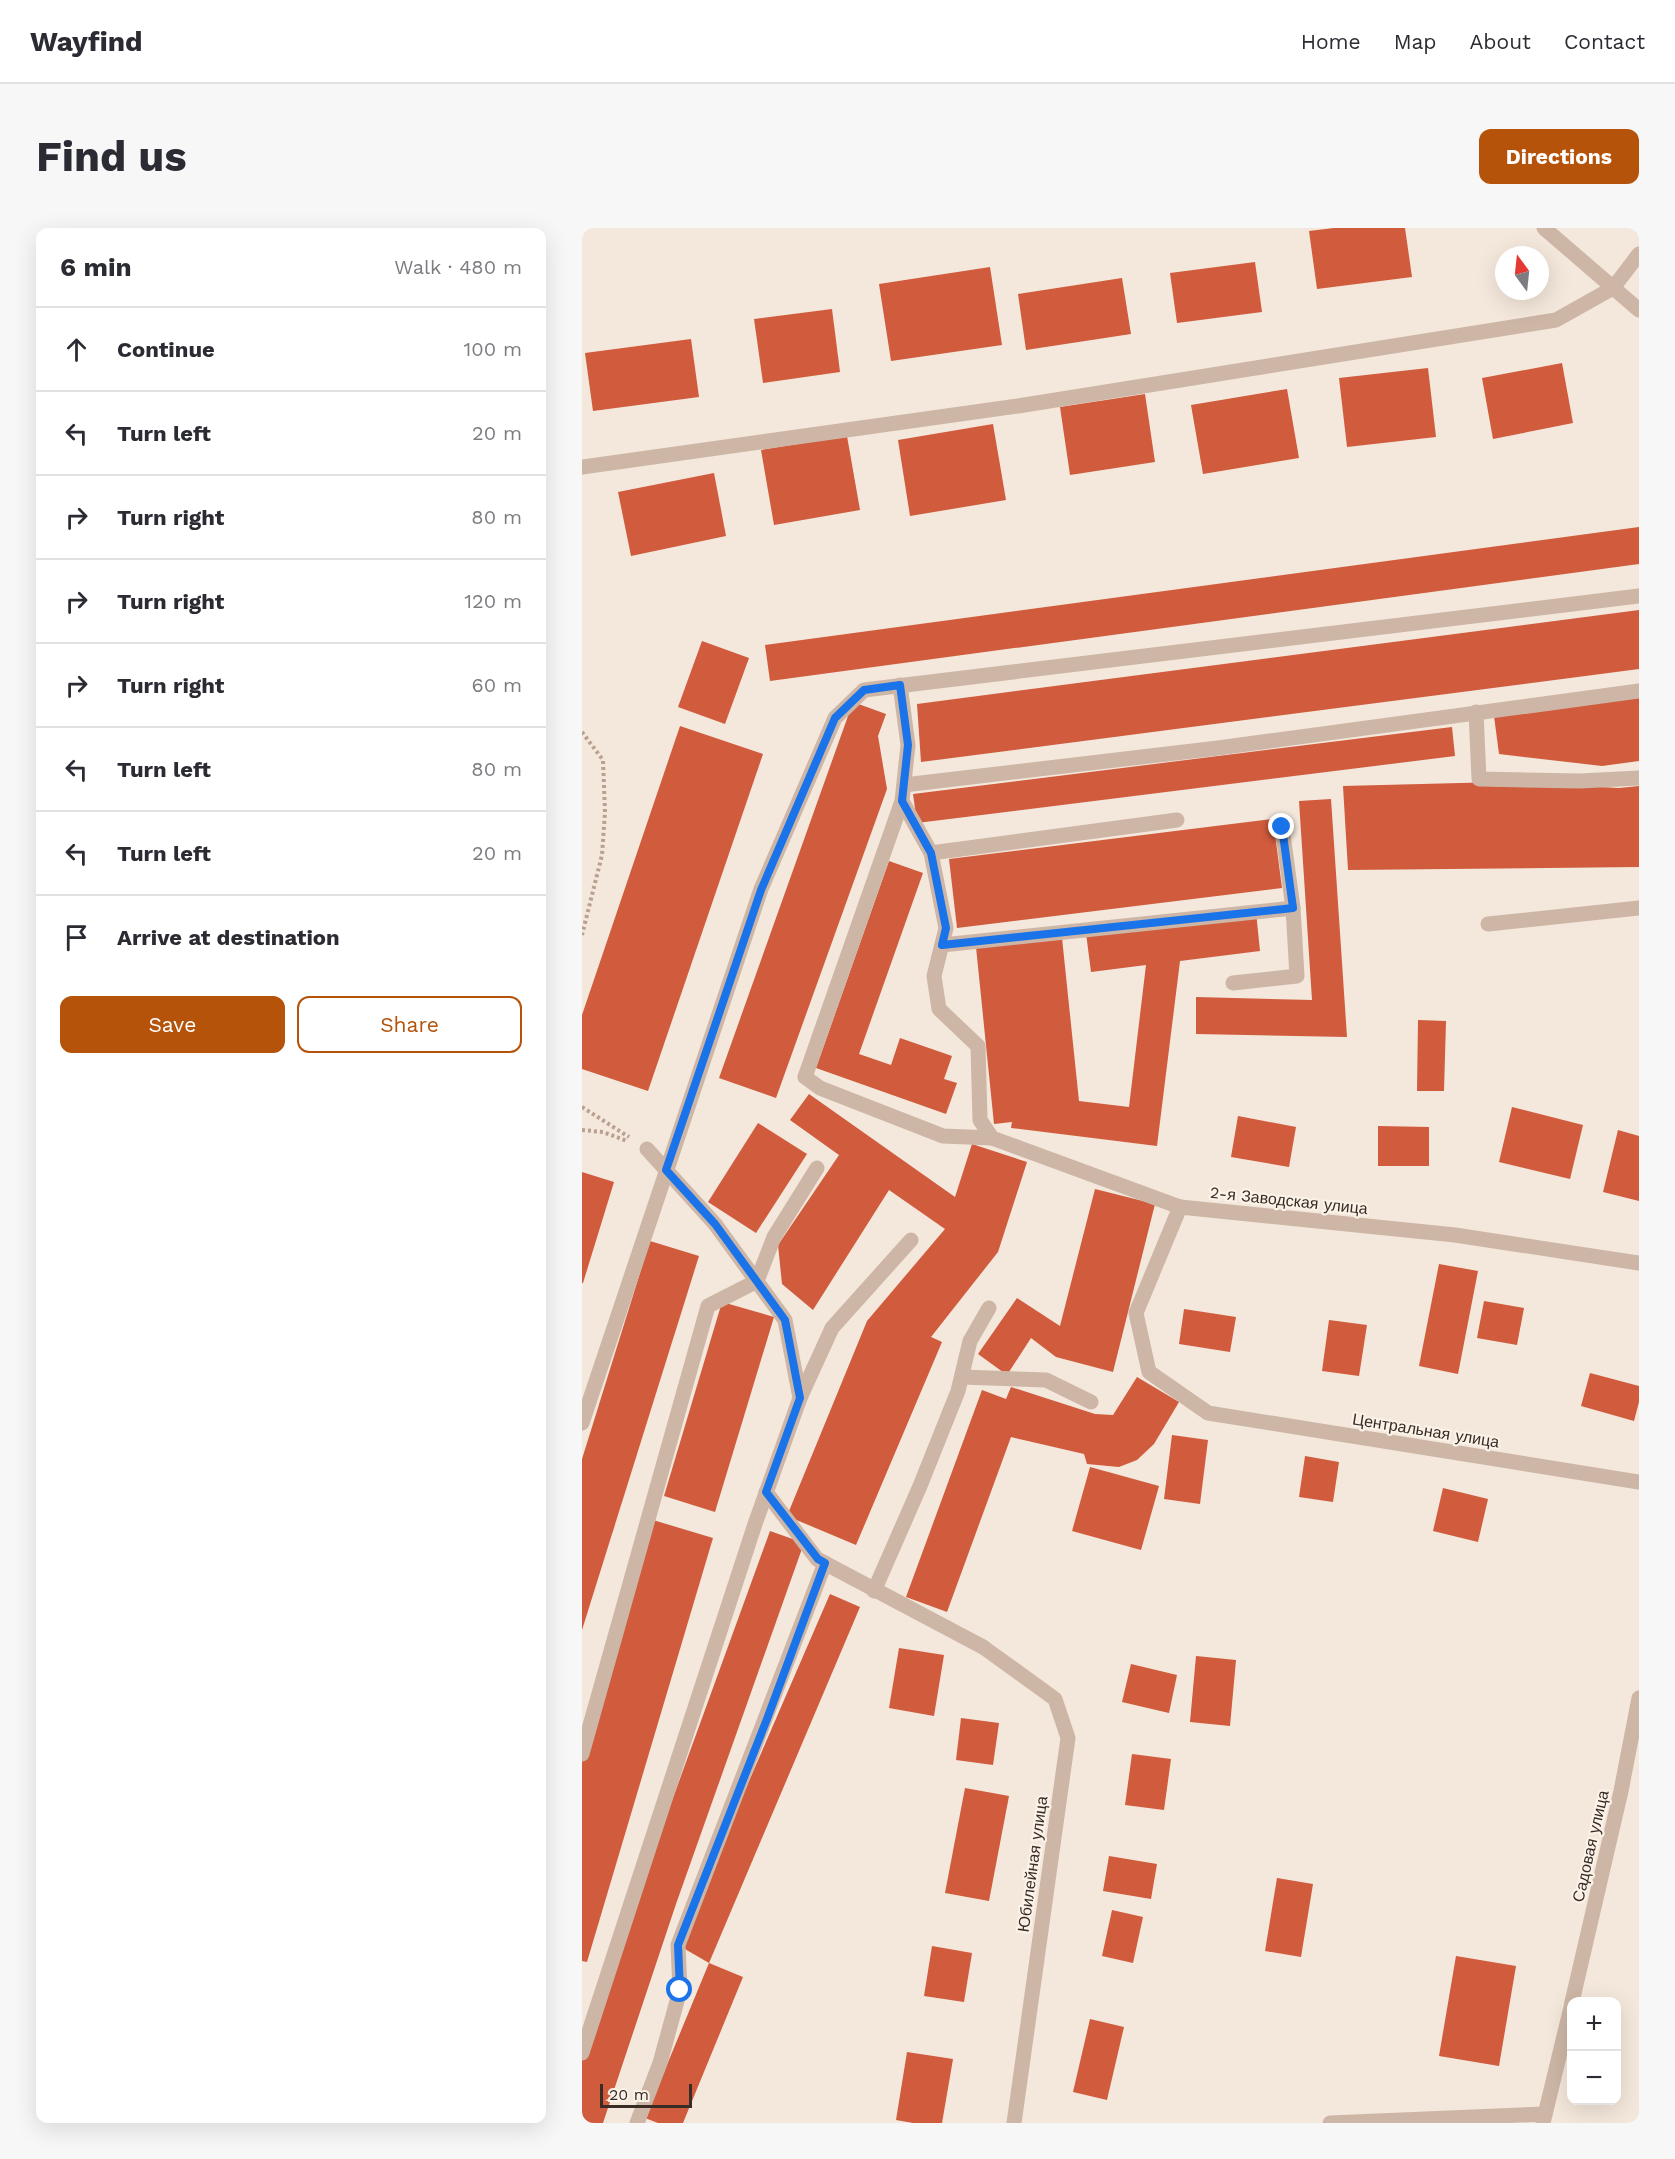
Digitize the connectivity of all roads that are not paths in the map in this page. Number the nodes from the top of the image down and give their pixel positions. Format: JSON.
{"nodes":[{"id":1,"x":1544,"y":228,"type":"edge"},
{"id":2,"x":1639,"y":254,"type":"edge"},
{"id":3,"x":1613,"y":288,"type":"junction"},
{"id":4,"x":1639,"y":310,"type":"edge"},
{"id":5,"x":582,"y":467,"type":"edge"},
{"id":6,"x":1639,"y":596,"type":"edge"},
{"id":7,"x":900,"y":685,"type":"junction"},
{"id":8,"x":1639,"y":690,"type":"edge"},
{"id":9,"x":1476,"y":712,"type":"junction"},
{"id":10,"x":1639,"y":778,"type":"edge"},
{"id":11,"x":904,"y":785,"type":"junction"},
{"id":12,"x":902,"y":801,"type":"junction"},
{"id":13,"x":1177,"y":820,"type":"dead end"},
{"id":14,"x":1282,"y":827,"type":"dead end"},
{"id":15,"x":931,"y":853,"type":"junction"},
{"id":16,"x":1293,"y":908,"type":"junction"},
{"id":17,"x":1639,"y":908,"type":"edge"},
{"id":18,"x":1488,"y":924,"type":"dead end"},
{"id":19,"x":942,"y":945,"type":"junction"},
{"id":20,"x":1233,"y":983,"type":"dead end"},
{"id":21,"x":992,"y":1138,"type":"junction"},
{"id":22,"x":647,"y":1149,"type":"road end"},
{"id":23,"x":817,"y":1168,"type":"dead end"},
{"id":24,"x":666,"y":1170,"type":"junction"},
{"id":25,"x":1180,"y":1207,"type":"junction"},
{"id":26,"x":911,"y":1240,"type":"dead end"},
{"id":27,"x":1639,"y":1263,"type":"edge"},
{"id":28,"x":757,"y":1281,"type":"junction"},
{"id":29,"x":989,"y":1308,"type":"dead end"},
{"id":30,"x":962,"y":1377,"type":"junction"},
{"id":31,"x":800,"y":1398,"type":"junction"},
{"id":32,"x":1091,"y":1402,"type":"dead end"},
{"id":33,"x":582,"y":1423,"type":"edge"},
{"id":34,"x":1639,"y":1482,"type":"edge"},
{"id":35,"x":766,"y":1492,"type":"junction"},
{"id":36,"x":825,"y":1563,"type":"junction"},
{"id":37,"x":874,"y":1591,"type":"junction"},
{"id":38,"x":1639,"y":1698,"type":"edge"},
{"id":39,"x":582,"y":1754,"type":"edge"},
{"id":40,"x":1573,"y":1997,"type":"edge"},
{"id":41,"x":1567,"y":2023,"type":"edge"},
{"id":42,"x":582,"y":2054,"type":"edge"},
{"id":43,"x":1544,"y":2119,"type":"edge"},
{"id":44,"x":637,"y":2123,"type":"edge"},
{"id":45,"x":1014,"y":2123,"type":"edge"},
{"id":46,"x":1330,"y":2123,"type":"edge"}],
"edges":[{"from":1,"to":3,"type":"street"},
{"from":2,"to":3,"type":"street"},
{"from":3,"to":4,"type":"street"},
{"from":3,"to":5,"type":"street"},
{"from":6,"to":7,"type":"street"},
{"from":7,"to":11,"type":"street"},
{"from":7,"to":24,"type":"street"},
{"from":8,"to":9,"type":"street"},
{"from":9,"to":10,"type":"street"},
{"from":9,"to":11,"type":"street"},
{"from":11,"to":12,"type":"street"},
{"from":12,"to":15,"type":"street"},
{"from":12,"to":21,"type":"street","name":"2-я Заводская улица"},
{"from":13,"to":15,"type":"street"},
{"from":14,"to":16,"type":"street"},
{"from":15,"to":19,"type":"street"},
{"from":16,"to":19,"type":"street"},
{"from":16,"to":20,"type":"street"},
{"from":17,"to":18,"type":"street"},
{"from":19,"to":21,"type":"street"},
{"from":21,"to":25,"type":"street","name":"2-я Заводская улица"},
{"from":22,"to":24,"type":"street"},
{"from":23,"to":28,"type":"street"},
{"from":24,"to":28,"type":"street"},
{"from":24,"to":33,"type":"street"},
{"from":25,"to":27,"type":"street","name":"2-я Заводская улица"},
{"from":25,"to":34,"type":"street","name":"Центральная улица"},
{"from":26,"to":31,"type":"street"},
{"from":28,"to":31,"type":"street"},
{"from":28,"to":39,"type":"street"},
{"from":29,"to":30,"type":"street"},
{"from":30,"to":32,"type":"street"},
{"from":30,"to":37,"type":"street"},
{"from":31,"to":35,"type":"street"},
{"from":35,"to":36,"type":"street","name":"Юбилейная улица"},
{"from":35,"to":42,"type":"street"},
{"from":36,"to":37,"type":"street","name":"Юбилейная улица"},
{"from":36,"to":44,"type":"street"},
{"from":37,"to":45,"type":"street","name":"Юбилейная улица"},
{"from":38,"to":40,"type":"street","name":"Садовая улица"},
{"from":41,"to":43,"type":"street","name":"Садовая улица"},
{"from":43,"to":46,"type":"street"}]}
